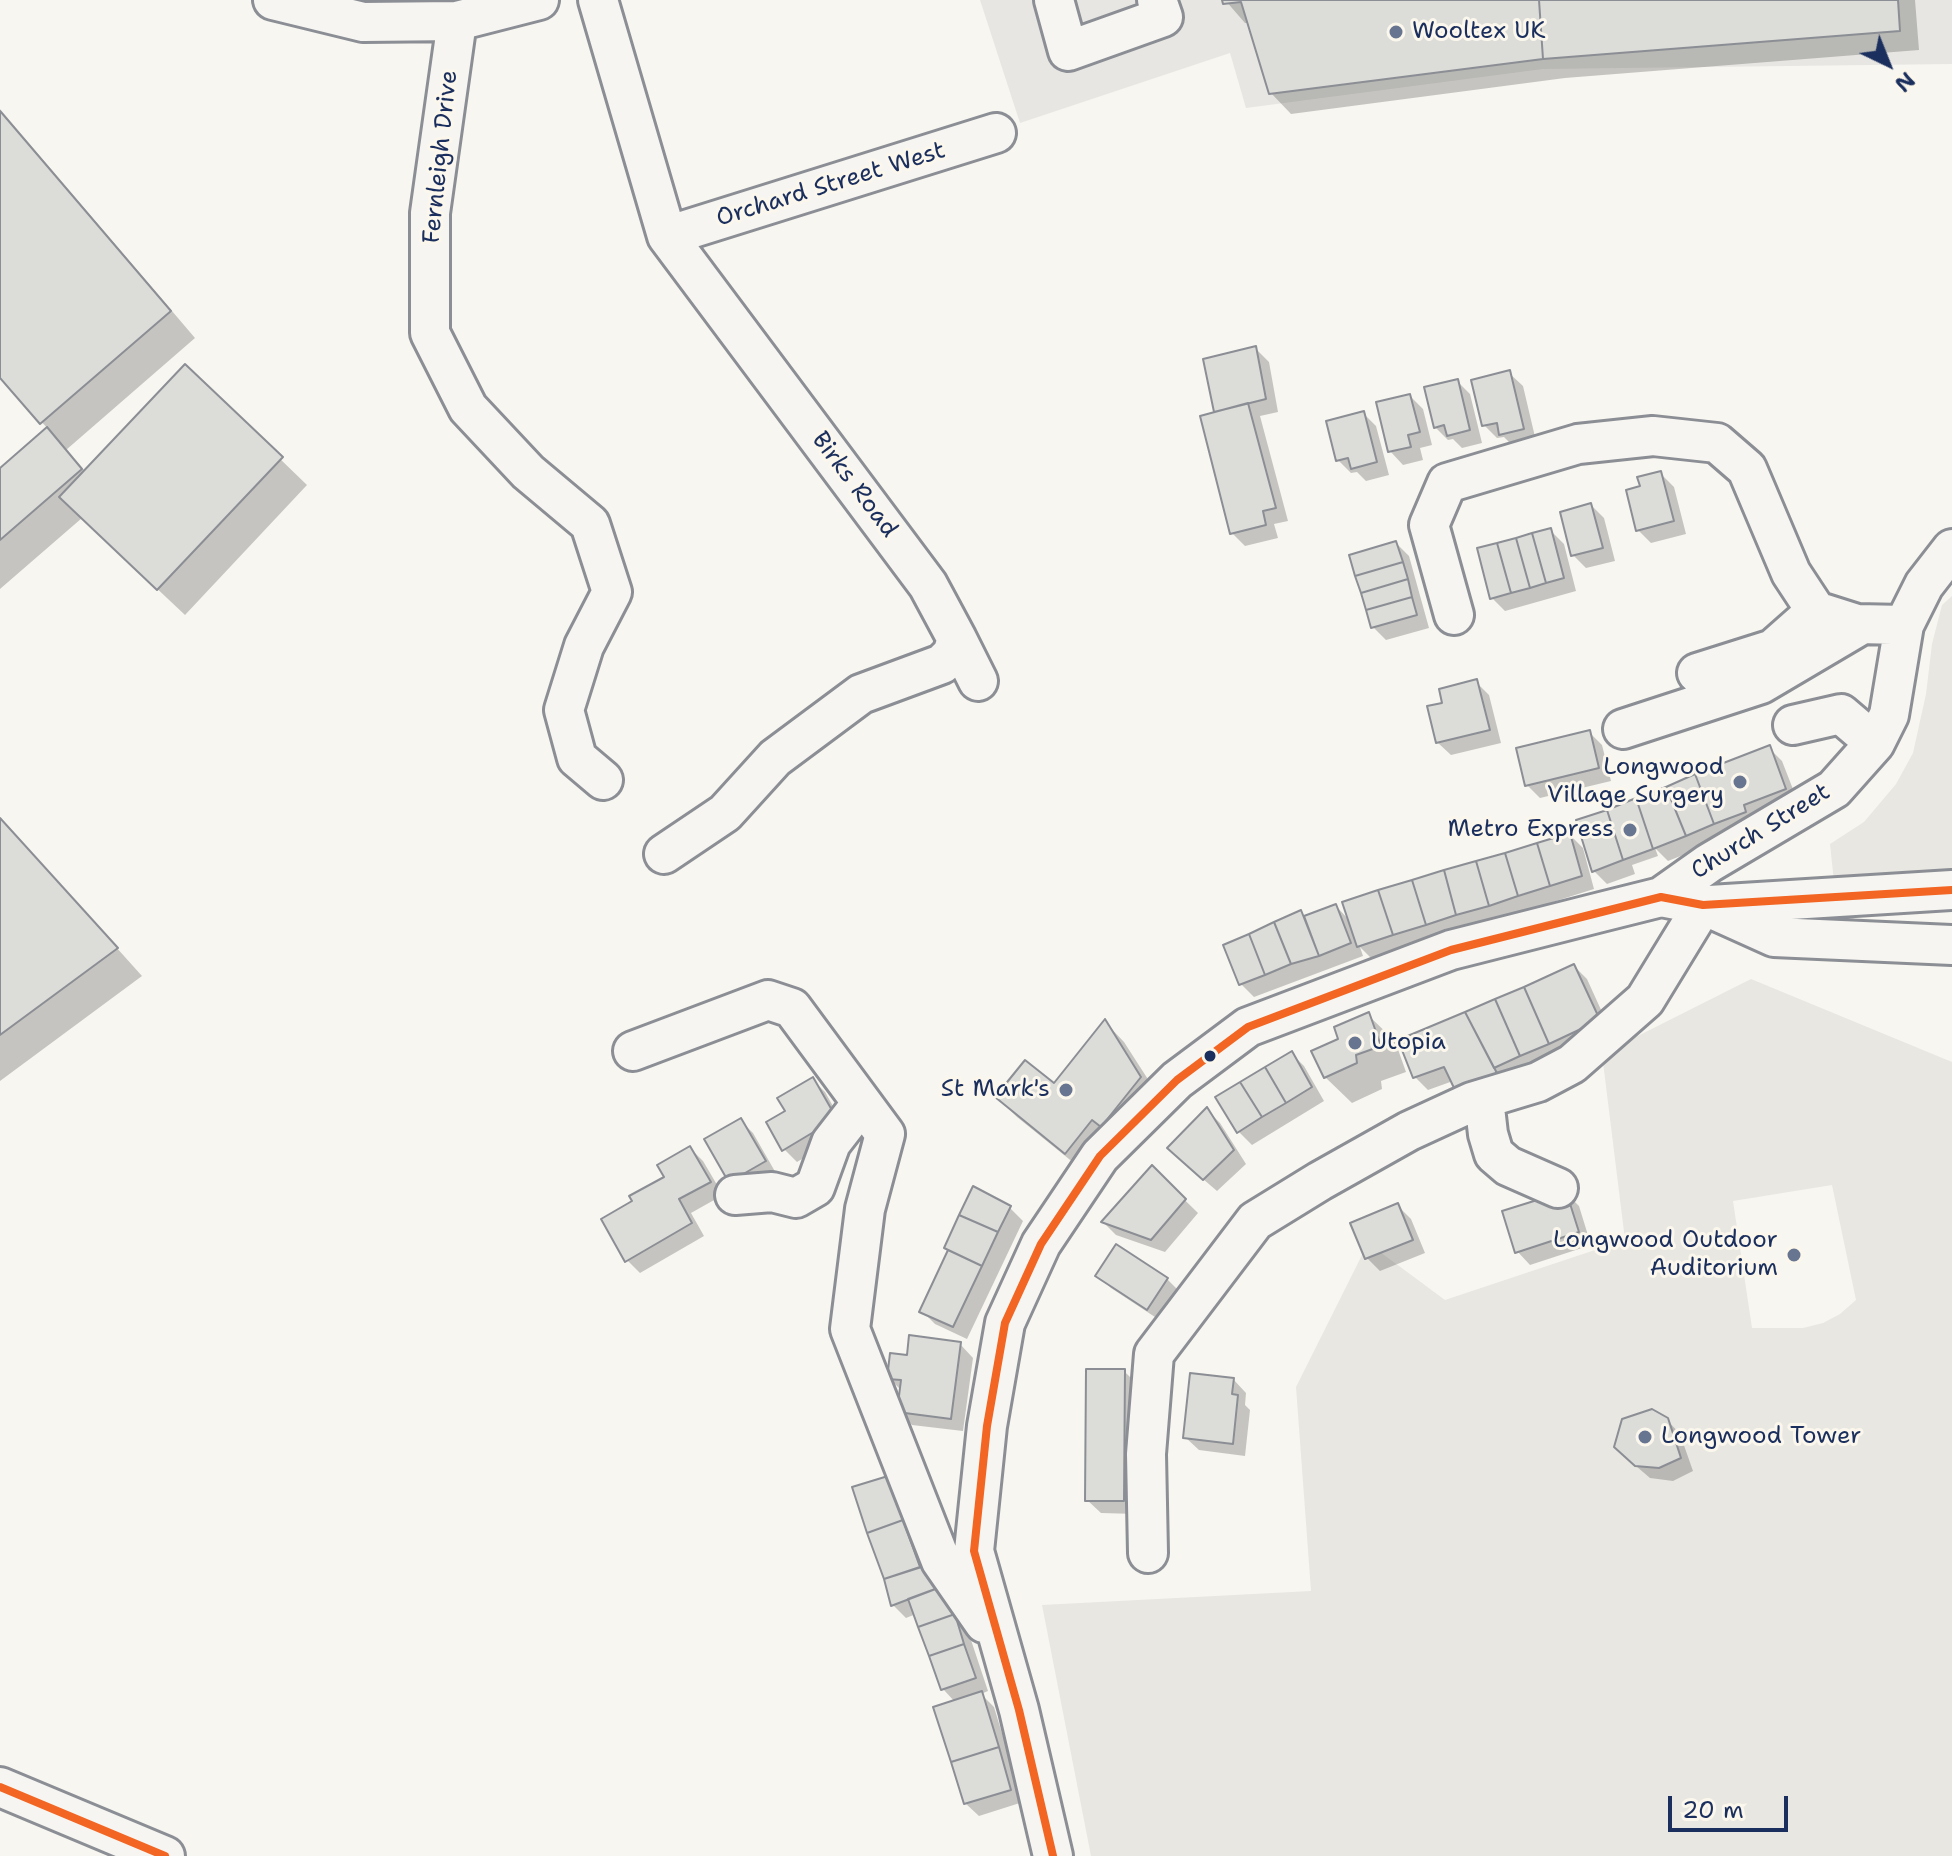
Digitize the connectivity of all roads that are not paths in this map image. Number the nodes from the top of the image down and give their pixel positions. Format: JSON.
{"nodes":[{"id":1,"x":273,"y":0,"type":"edge"},
{"id":2,"x":539,"y":0,"type":"edge"},
{"id":3,"x":598,"y":0,"type":"edge"},
{"id":4,"x":1054,"y":0,"type":"edge"},
{"id":5,"x":1157,"y":0,"type":"edge"},
{"id":6,"x":457,"y":21,"type":"junction"},
{"id":7,"x":996,"y":133,"type":"dead end"},
{"id":8,"x":667,"y":236,"type":"junction"},
{"id":9,"x":1952,"y":549,"type":"edge"},
{"id":10,"x":1816,"y":611,"type":"junction"},
{"id":11,"x":1454,"y":615,"type":"dead end"},
{"id":12,"x":1861,"y":625,"type":"junction"},
{"id":13,"x":1904,"y":625,"type":"junction"},
{"id":14,"x":957,"y":639,"type":"junction"},
{"id":15,"x":1697,"y":673,"type":"dead end"},
{"id":16,"x":978,"y":681,"type":"dead end"},
{"id":17,"x":1793,"y":725,"type":"dead end"},
{"id":18,"x":1623,"y":729,"type":"dead end"},
{"id":19,"x":1875,"y":743,"type":"junction"},
{"id":20,"x":603,"y":780,"type":"dead end"},
{"id":21,"x":664,"y":854,"type":"dead end"},
{"id":22,"x":1952,"y":890,"type":"edge"},
{"id":23,"x":1661,"y":897,"type":"junction"},
{"id":24,"x":1703,"y":905,"type":"junction"},
{"id":25,"x":1952,"y":945,"type":"edge"},
{"id":26,"x":633,"y":1051,"type":"dead end"},
{"id":27,"x":1484,"y":1099,"type":"junction"},
{"id":28,"x":862,"y":1103,"type":"junction"},
{"id":29,"x":1558,"y":1188,"type":"dead end"},
{"id":30,"x":735,"y":1195,"type":"dead end"},
{"id":31,"x":1148,"y":1553,"type":"dead end"},
{"id":32,"x":1002,"y":1649,"type":"junction"},
{"id":33,"x":0,"y":1787,"type":"edge"},
{"id":34,"x":165,"y":1856,"type":"edge"},
{"id":35,"x":1053,"y":1856,"type":"edge"}],
"edges":[{"from":1,"to":6,"type":"street"},
{"from":2,"to":6,"type":"street"},
{"from":3,"to":8,"type":"street","name":"Birks Road"},
{"from":4,"to":5,"type":"street"},
{"from":6,"to":20,"type":"street","name":"Fernleigh Drive"},
{"from":7,"to":8,"type":"street","name":"Orchard Street West"},
{"from":8,"to":14,"type":"street","name":"Birks Road"},
{"from":9,"to":13,"type":"street","name":"Church Street"},
{"from":10,"to":11,"type":"street"},
{"from":10,"to":12,"type":"street"},
{"from":10,"to":15,"type":"street"},
{"from":12,"to":13,"type":"street"},
{"from":12,"to":18,"type":"street"},
{"from":13,"to":19,"type":"street","name":"Church Street"},
{"from":14,"to":16,"type":"street","name":"Birks Road"},
{"from":14,"to":21,"type":"street"},
{"from":17,"to":19,"type":"street"},
{"from":19,"to":23,"type":"street","name":"Church Street"},
{"from":22,"to":24,"type":"street"},
{"from":23,"to":24,"type":"street"},
{"from":23,"to":32,"type":"street"},
{"from":24,"to":25,"type":"street"},
{"from":24,"to":27,"type":"street"},
{"from":26,"to":28,"type":"street"},
{"from":27,"to":29,"type":"street"},
{"from":27,"to":31,"type":"street"},
{"from":28,"to":30,"type":"street"},
{"from":28,"to":32,"type":"street"},
{"from":32,"to":35,"type":"street"},
{"from":33,"to":34,"type":"street"}]}
